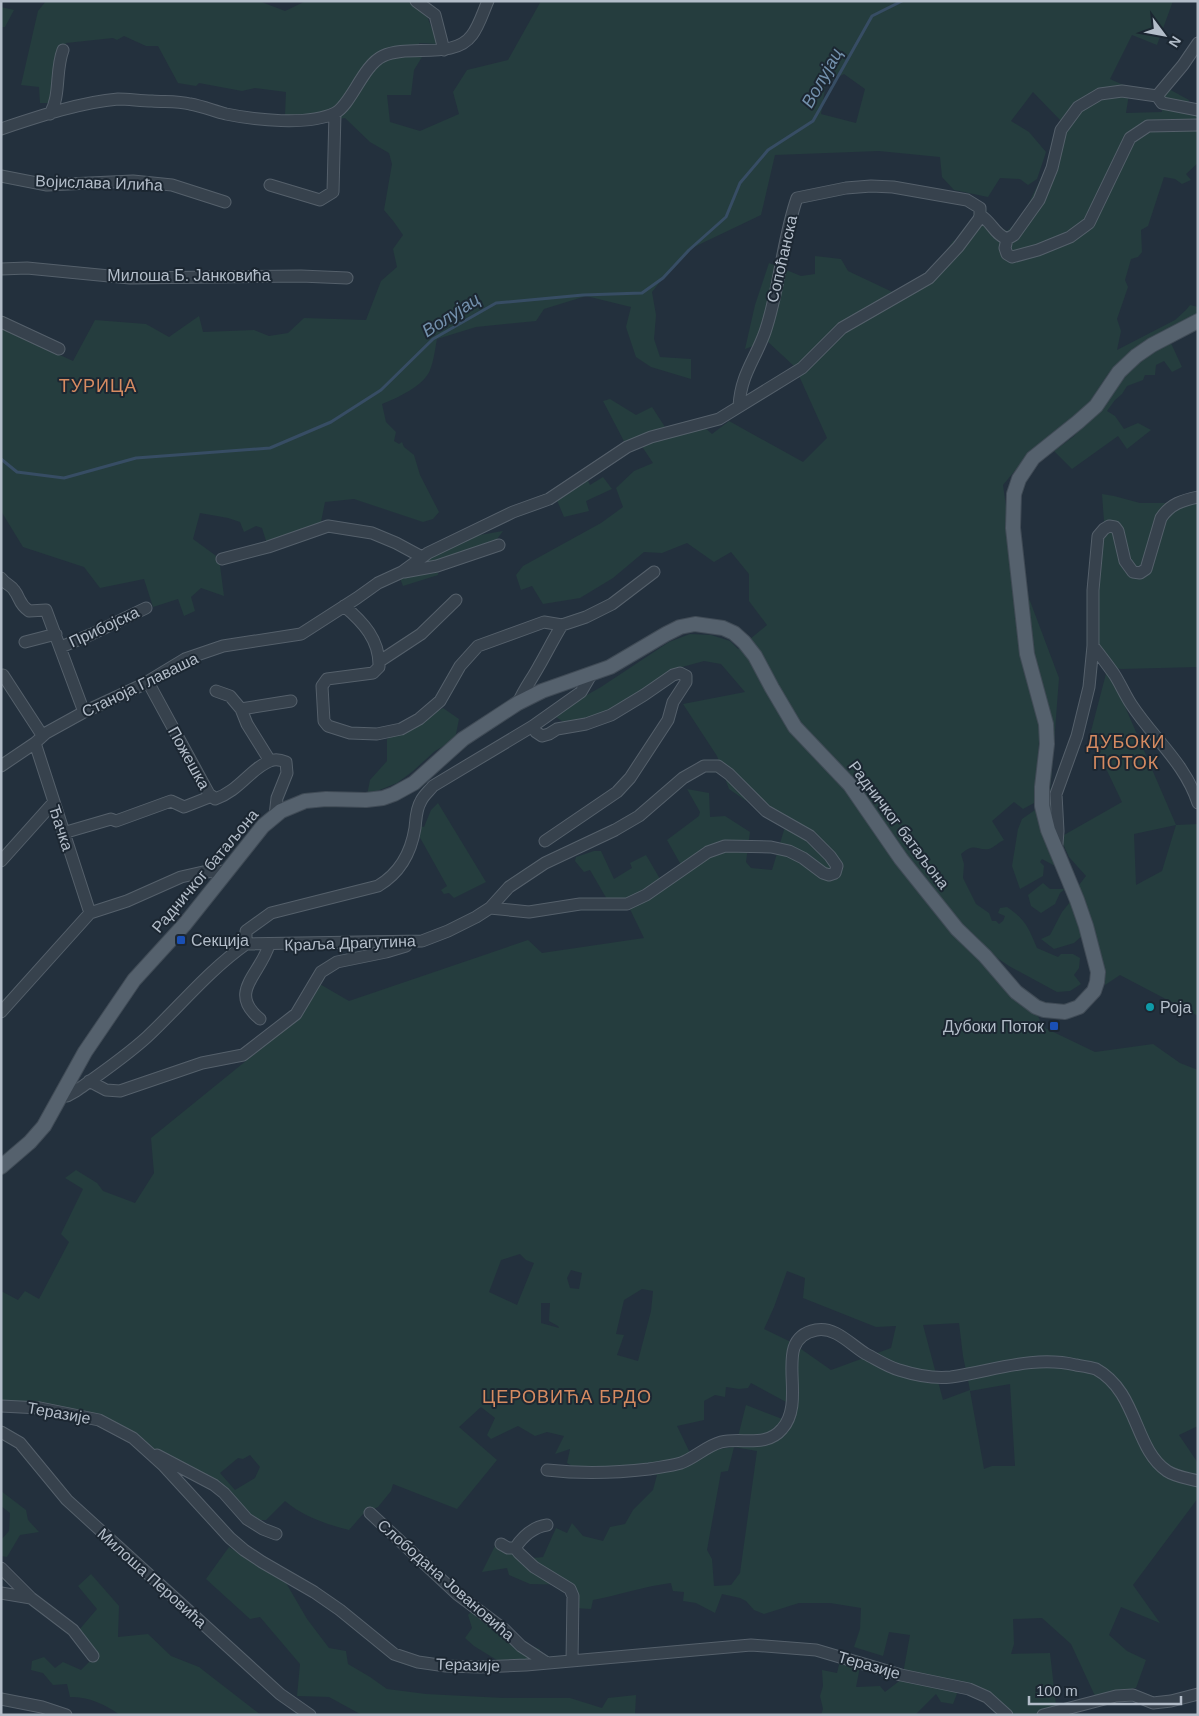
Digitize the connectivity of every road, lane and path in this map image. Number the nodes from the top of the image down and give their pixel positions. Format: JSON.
{"nodes":[{"id":1,"x":416,"y":1,"type":"edge"},
{"id":2,"x":488,"y":1,"type":"edge"},
{"id":3,"x":1198,"y":43,"type":"edge"},
{"id":4,"x":63,"y":50,"type":"dead end"},
{"id":5,"x":444,"y":50,"type":"junction"},
{"id":6,"x":1157,"y":96,"type":"junction"},
{"id":7,"x":1198,"y":110,"type":"edge"},
{"id":8,"x":335,"y":113,"type":"junction"},
{"id":9,"x":50,"y":114,"type":"junction"},
{"id":10,"x":1198,"y":125,"type":"edge"},
{"id":11,"x":1,"y":129,"type":"edge"},
{"id":12,"x":1,"y":176,"type":"edge"},
{"id":13,"x":270,"y":185,"type":"dead end"},
{"id":14,"x":225,"y":202,"type":"dead end"},
{"id":15,"x":980,"y":215,"type":"junction"},
{"id":16,"x":1007,"y":239,"type":"junction"},
{"id":17,"x":1,"y":269,"type":"edge"},
{"id":18,"x":347,"y":278,"type":"dead end"},
{"id":19,"x":1198,"y":321,"type":"edge"},
{"id":20,"x":1,"y":322,"type":"edge"},
{"id":21,"x":59,"y":349,"type":"dead end"},
{"id":22,"x":739,"y":406,"type":"junction"},
{"id":23,"x":1198,"y":497,"type":"edge"},
{"id":24,"x":499,"y":545,"type":"dead end"},
{"id":25,"x":422,"y":557,"type":"junction"},
{"id":26,"x":222,"y":559,"type":"dead end"},
{"id":27,"x":402,"y":572,"type":"junction"},
{"id":28,"x":654,"y":572,"type":"dead end"},
{"id":29,"x":1,"y":578,"type":"edge"},
{"id":30,"x":456,"y":600,"type":"dead end"},
{"id":31,"x":344,"y":606,"type":"junction"},
{"id":32,"x":146,"y":608,"type":"dead end"},
{"id":33,"x":562,"y":625,"type":"junction"},
{"id":34,"x":56,"y":634,"type":"junction"},
{"id":35,"x":26,"y":642,"type":"dead end"},
{"id":36,"x":1093,"y":646,"type":"junction"},
{"id":37,"x":61,"y":647,"type":"junction"},
{"id":38,"x":380,"y":661,"type":"junction"},
{"id":39,"x":3,"y":675,"type":"dead end"},
{"id":40,"x":591,"y":675,"type":"junction"},
{"id":41,"x":148,"y":682,"type":"junction"},
{"id":42,"x":216,"y":691,"type":"dead end"},
{"id":43,"x":291,"y":701,"type":"dead end"},
{"id":44,"x":518,"y":703,"type":"junction"},
{"id":45,"x":241,"y":709,"type":"junction"},
{"id":46,"x":84,"y":712,"type":"junction"},
{"id":47,"x":534,"y":726,"type":"junction"},
{"id":48,"x":38,"y":739,"type":"junction"},
{"id":49,"x":270,"y":761,"type":"junction"},
{"id":50,"x":1,"y":766,"type":"edge"},
{"id":51,"x":212,"y":796,"type":"junction"},
{"id":52,"x":53,"y":803,"type":"junction"},
{"id":53,"x":1198,"y":803,"type":"edge"},
{"id":54,"x":275,"y":816,"type":"junction"},
{"id":55,"x":63,"y":834,"type":"junction"},
{"id":56,"x":544,"y":841,"type":"dead end"},
{"id":57,"x":1055,"y":847,"type":"junction"},
{"id":58,"x":1,"y":861,"type":"edge"},
{"id":59,"x":228,"y":871,"type":"junction"},
{"id":60,"x":490,"y":908,"type":"junction"},
{"id":61,"x":90,"y":913,"type":"junction"},
{"id":62,"x":422,"y":941,"type":"junction"},
{"id":63,"x":246,"y":944,"type":"junction"},
{"id":64,"x":269,"y":945,"type":"junction"},
{"id":65,"x":3,"y":1006,"type":"edge"},
{"id":66,"x":260,"y":1019,"type":"dead end"},
{"id":67,"x":89,"y":1081,"type":"junction"},
{"id":68,"x":61,"y":1096,"type":"junction"},
{"id":69,"x":1,"y":1166,"type":"edge"},
{"id":70,"x":1,"y":1406,"type":"edge"},
{"id":71,"x":1,"y":1432,"type":"edge"},
{"id":72,"x":147,"y":1449,"type":"junction"},
{"id":73,"x":547,"y":1470,"type":"dead end"},
{"id":74,"x":1198,"y":1481,"type":"edge"},
{"id":75,"x":370,"y":1513,"type":"dead end"},
{"id":76,"x":547,"y":1525,"type":"dead end"},
{"id":77,"x":276,"y":1534,"type":"dead end"},
{"id":78,"x":501,"y":1544,"type":"dead end"},
{"id":79,"x":515,"y":1548,"type":"junction"},
{"id":80,"x":1,"y":1568,"type":"edge"},
{"id":81,"x":1,"y":1593,"type":"edge"},
{"id":82,"x":31,"y":1598,"type":"junction"},
{"id":83,"x":93,"y":1656,"type":"dead end"},
{"id":84,"x":572,"y":1661,"type":"junction"},
{"id":85,"x":547,"y":1663,"type":"junction"},
{"id":86,"x":1198,"y":1694,"type":"edge"},
{"id":87,"x":1,"y":1699,"type":"edge"},
{"id":88,"x":66,"y":1715,"type":"edge"},
{"id":89,"x":310,"y":1715,"type":"edge"},
{"id":90,"x":1007,"y":1715,"type":"edge"},
{"id":91,"x":1043,"y":1715,"type":"edge"}],
"edges":[{"from":1,"to":5,"type":"street"},
{"from":2,"to":5,"type":"street"},
{"from":3,"to":6,"type":"street"},
{"from":4,"to":9,"type":"street"},
{"from":5,"to":8,"type":"street"},
{"from":6,"to":7,"type":"street"},
{"from":6,"to":16,"type":"street"},
{"from":8,"to":9,"type":"street"},
{"from":8,"to":13,"type":"street"},
{"from":9,"to":11,"type":"street"},
{"from":10,"to":16,"type":"street"},
{"from":12,"to":14,"type":"street","name":"Војислава Илића"},
{"from":15,"to":16,"type":"street"},
{"from":15,"to":22,"type":"street","name":"Станоја Главаша"},
{"from":15,"to":22,"type":"street","name":"Сопоћанска"},
{"from":17,"to":18,"type":"street","name":"Милоша Б. Јанковића"},
{"from":19,"to":57,"type":"main road","name":"Радничког батаљона"},
{"from":20,"to":21,"type":"street"},
{"from":22,"to":25,"type":"street","name":"Станоја Главаша"},
{"from":23,"to":36,"type":"street"},
{"from":24,"to":27,"type":"street","name":"Станоја Главаша"},
{"from":25,"to":26,"type":"street"},
{"from":25,"to":27,"type":"street","name":"Станоја Главаша"},
{"from":27,"to":31,"type":"street","name":"Станоја Главаша"},
{"from":28,"to":33,"type":"street"},
{"from":29,"to":34,"type":"street"},
{"from":30,"to":38,"type":"street"},
{"from":31,"to":38,"type":"street"},
{"from":31,"to":41,"type":"street","name":"Станоја Главаша"},
{"from":32,"to":37,"type":"street","name":"Прибојска"},
{"from":33,"to":38,"type":"street"},
{"from":33,"to":44,"type":"street"},
{"from":34,"to":35,"type":"street"},
{"from":34,"to":37,"type":"street"},
{"from":36,"to":53,"type":"street"},
{"from":36,"to":57,"type":"street"},
{"from":37,"to":46,"type":"street"},
{"from":39,"to":48,"type":"street"},
{"from":40,"to":44,"type":"main road","name":"Радничког батаљона"},
{"from":40,"to":47,"type":"street"},
{"from":40,"to":57,"type":"main road","name":"Радничког батаљона"},
{"from":41,"to":46,"type":"street","name":"Станоја Главаша"},
{"from":41,"to":51,"type":"street","name":"Пожешка"},
{"from":42,"to":45,"type":"street"},
{"from":43,"to":45,"type":"street"},
{"from":44,"to":54,"type":"main road","name":"Радничког батаљона"},
{"from":45,"to":49,"type":"street"},
{"from":46,"to":48,"type":"street","name":"Станоја Главаша"},
{"from":47,"to":56,"type":"street"},
{"from":47,"to":63,"type":"street"},
{"from":48,"to":50,"type":"street","name":"Станоја Главаша"},
{"from":48,"to":52,"type":"street","name":"Ђачка"},
{"from":49,"to":51,"type":"street","name":"Пожешка"},
{"from":49,"to":54,"type":"street"},
{"from":51,"to":55,"type":"street"},
{"from":52,"to":55,"type":"street","name":"Ђачка"},
{"from":52,"to":58,"type":"street"},
{"from":54,"to":59,"type":"main road","name":"Радничког батаљона"},
{"from":55,"to":61,"type":"street","name":"Ђачка"},
{"from":59,"to":61,"type":"street"},
{"from":59,"to":68,"type":"main road","name":"Радничког батаљона"},
{"from":60,"to":60,"type":"street","name":"Краља Драгутина"},
{"from":60,"to":62,"type":"street","name":"Краља Драгутина"},
{"from":61,"to":65,"type":"street"},
{"from":62,"to":64,"type":"street","name":"Краља Драгутина"},
{"from":62,"to":67,"type":"street"},
{"from":63,"to":64,"type":"street","name":"Краља Драгутина"},
{"from":63,"to":67,"type":"street"},
{"from":64,"to":66,"type":"street"},
{"from":67,"to":68,"type":"street"},
{"from":68,"to":69,"type":"main road","name":"Радничког батаљона"},
{"from":70,"to":72,"type":"street","name":"Теразије"},
{"from":71,"to":89,"type":"street","name":"Милоша Перовића"},
{"from":72,"to":77,"type":"street"},
{"from":72,"to":85,"type":"street","name":"Теразије"},
{"from":73,"to":74,"type":"street"},
{"from":75,"to":85,"type":"street","name":"Слободана Јовановића"},
{"from":76,"to":79,"type":"street"},
{"from":78,"to":79,"type":"street"},
{"from":79,"to":84,"type":"street"},
{"from":80,"to":82,"type":"street"},
{"from":81,"to":82,"type":"street"},
{"from":82,"to":83,"type":"street"},
{"from":84,"to":85,"type":"street","name":"Теразије"},
{"from":84,"to":90,"type":"street","name":"Теразије"},
{"from":86,"to":91,"type":"street"},
{"from":87,"to":88,"type":"street"}]}
